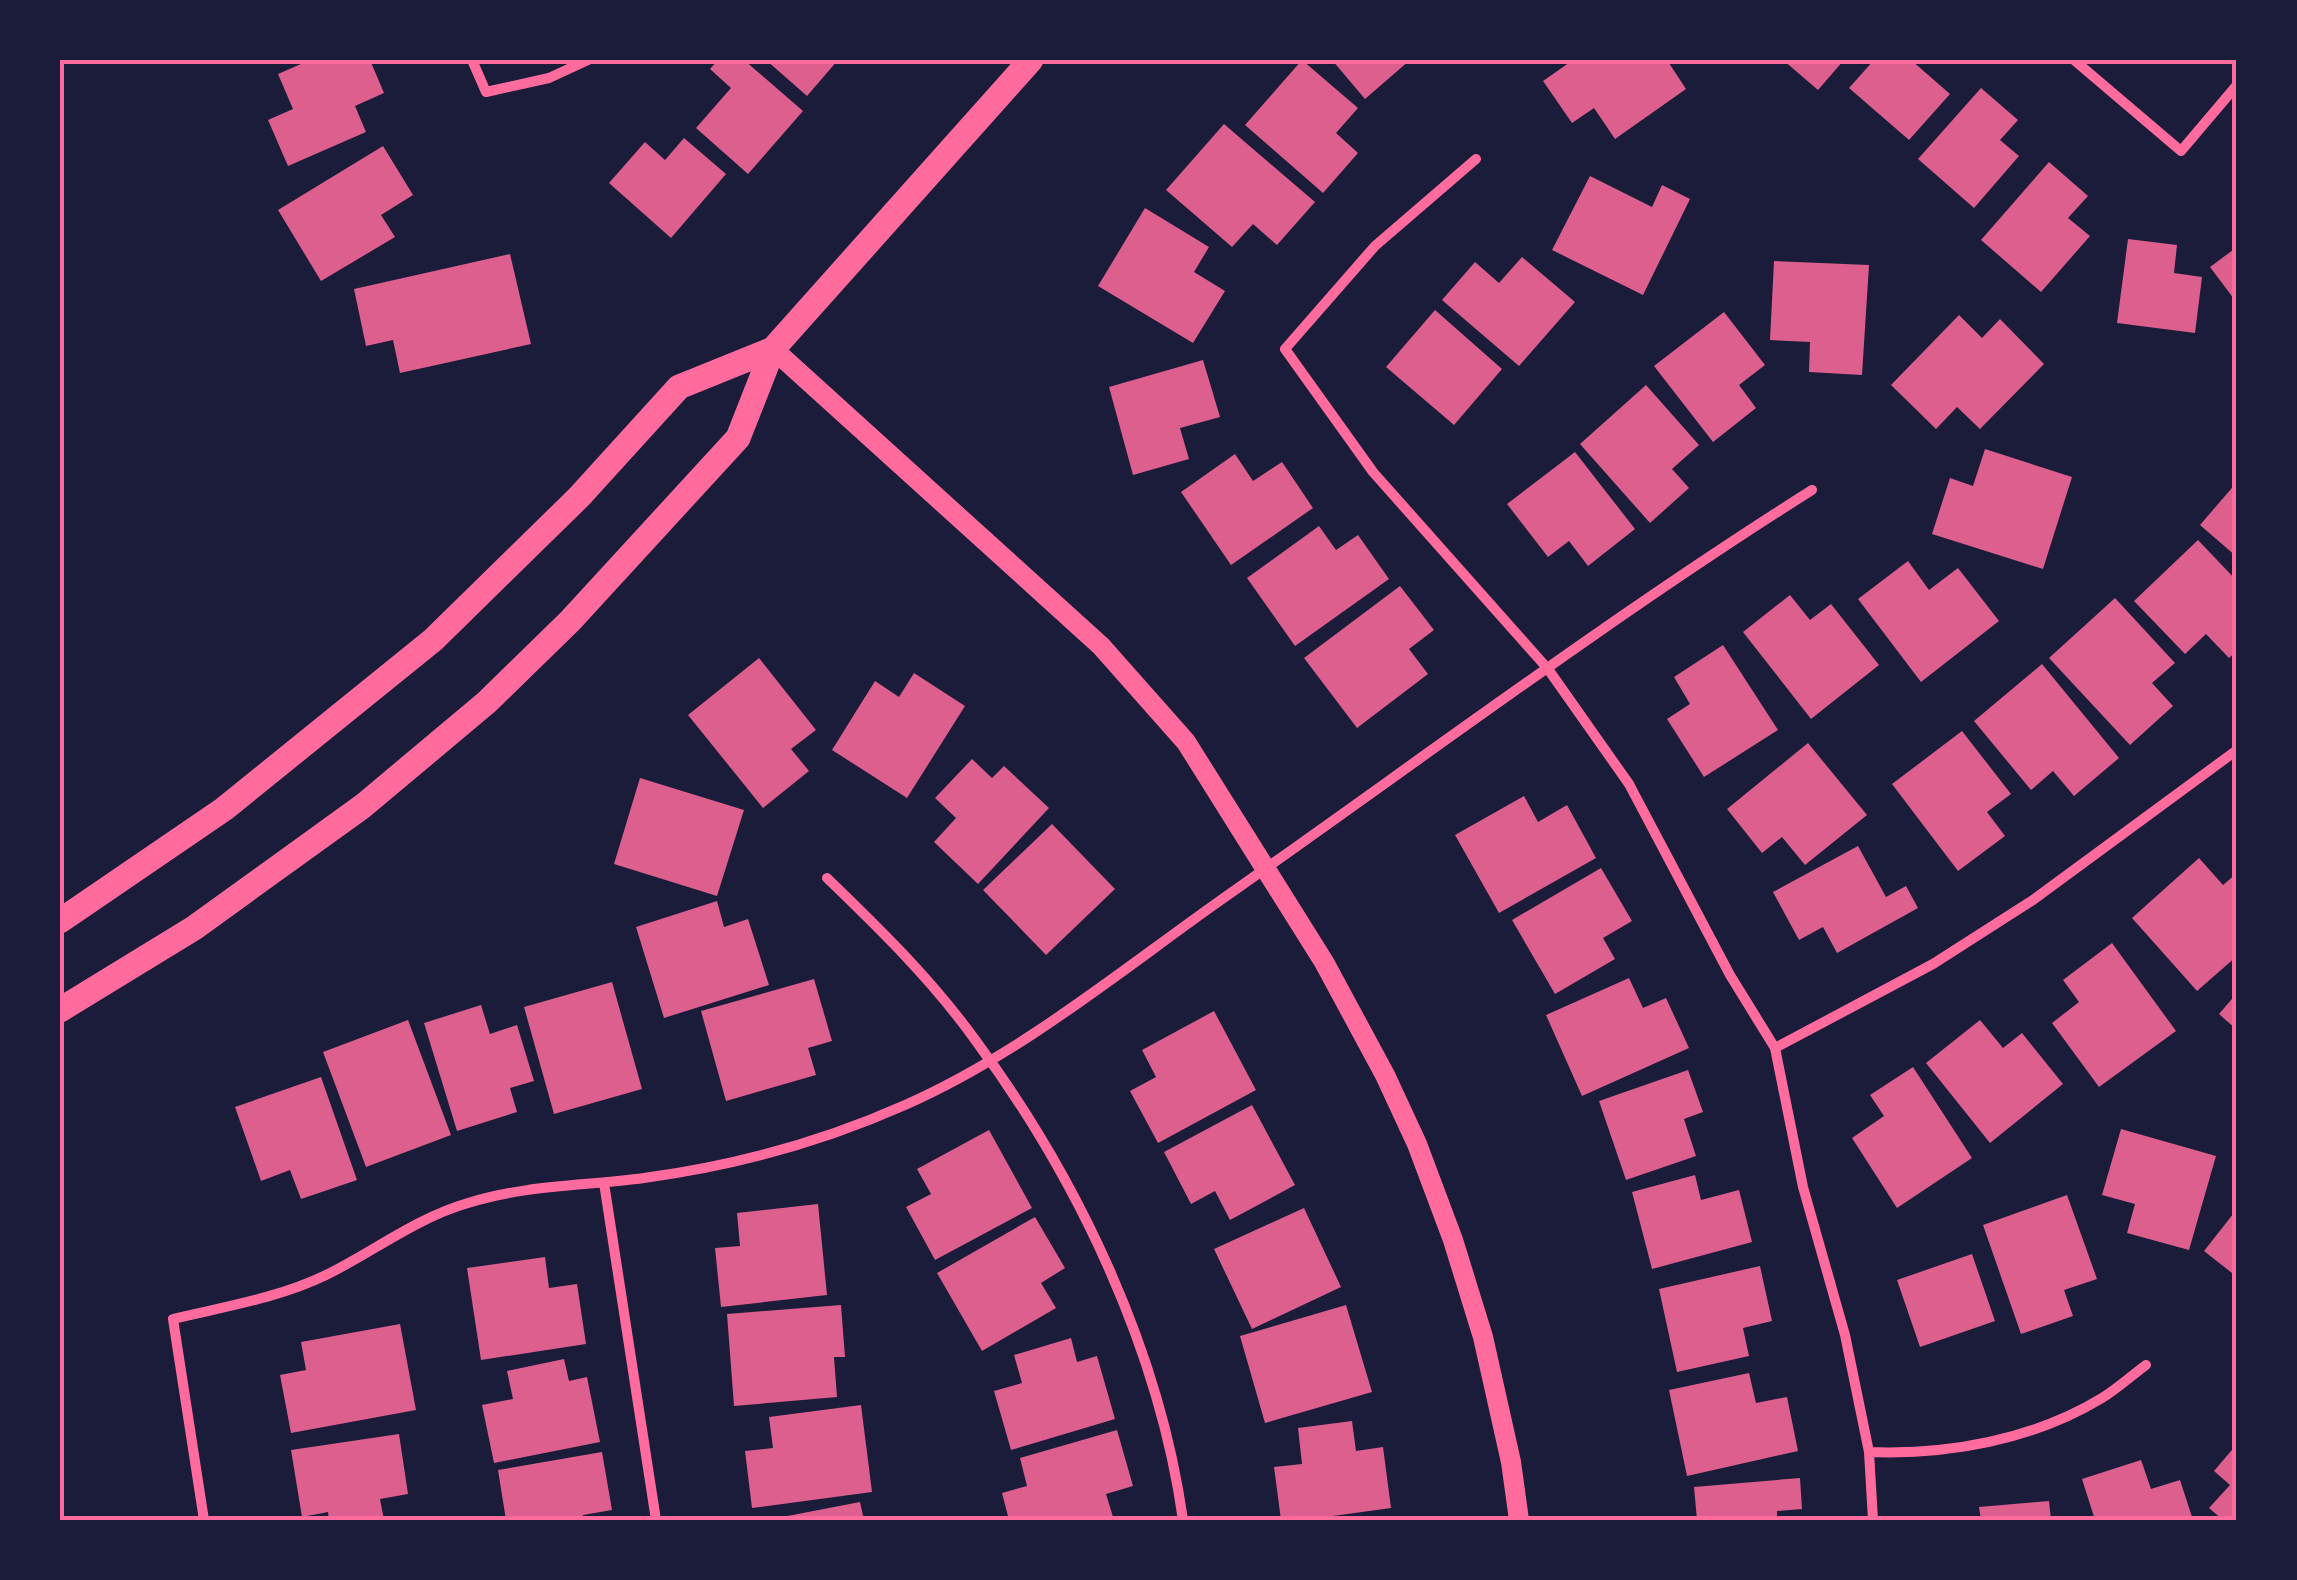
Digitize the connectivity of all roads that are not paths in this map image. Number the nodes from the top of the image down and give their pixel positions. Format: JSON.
{"nodes":[{"id":1,"x":472,"y":60,"type":"edge"},
{"id":2,"x":588,"y":60,"type":"edge"},
{"id":3,"x":1031,"y":60,"type":"edge"},
{"id":4,"x":2074,"y":60,"type":"edge"},
{"id":5,"x":2237,"y":86,"type":"edge"},
{"id":6,"x":1476,"y":158,"type":"dead end"},
{"id":7,"x":773,"y":349,"type":"junction"},
{"id":8,"x":1812,"y":490,"type":"dead end"},
{"id":9,"x":1548,"y":669,"type":"junction"},
{"id":10,"x":2237,"y":751,"type":"edge"},
{"id":11,"x":1264,"y":870,"type":"junction"},
{"id":12,"x":828,"y":878,"type":"dead end"},
{"id":13,"x":60,"y":921,"type":"edge"},
{"id":14,"x":60,"y":1010,"type":"edge"},
{"id":15,"x":1775,"y":1048,"type":"junction"},
{"id":16,"x":990,"y":1060,"type":"junction"},
{"id":17,"x":604,"y":1183,"type":"junction"},
{"id":18,"x":2146,"y":1365,"type":"dead end"},
{"id":19,"x":1868,"y":1452,"type":"junction"},
{"id":20,"x":204,"y":1520,"type":"edge"},
{"id":21,"x":656,"y":1520,"type":"edge"},
{"id":22,"x":1183,"y":1520,"type":"edge"},
{"id":23,"x":1519,"y":1520,"type":"edge"},
{"id":24,"x":1873,"y":1520,"type":"edge"}],
"edges":[{"from":1,"to":2,"type":"street"},
{"from":3,"to":7,"type":"main road"},
{"from":4,"to":5,"type":"street"},
{"from":6,"to":9,"type":"street"},
{"from":7,"to":11,"type":"main road"},
{"from":7,"to":13,"type":"main road"},
{"from":7,"to":14,"type":"main road"},
{"from":8,"to":9,"type":"street"},
{"from":9,"to":11,"type":"street"},
{"from":9,"to":15,"type":"street"},
{"from":10,"to":15,"type":"street"},
{"from":11,"to":16,"type":"street"},
{"from":11,"to":23,"type":"main road"},
{"from":12,"to":16,"type":"street"},
{"from":15,"to":19,"type":"street"},
{"from":16,"to":17,"type":"street"},
{"from":16,"to":22,"type":"street"},
{"from":17,"to":20,"type":"street"},
{"from":17,"to":21,"type":"street"},
{"from":18,"to":19,"type":"street"},
{"from":19,"to":24,"type":"street"}]}
